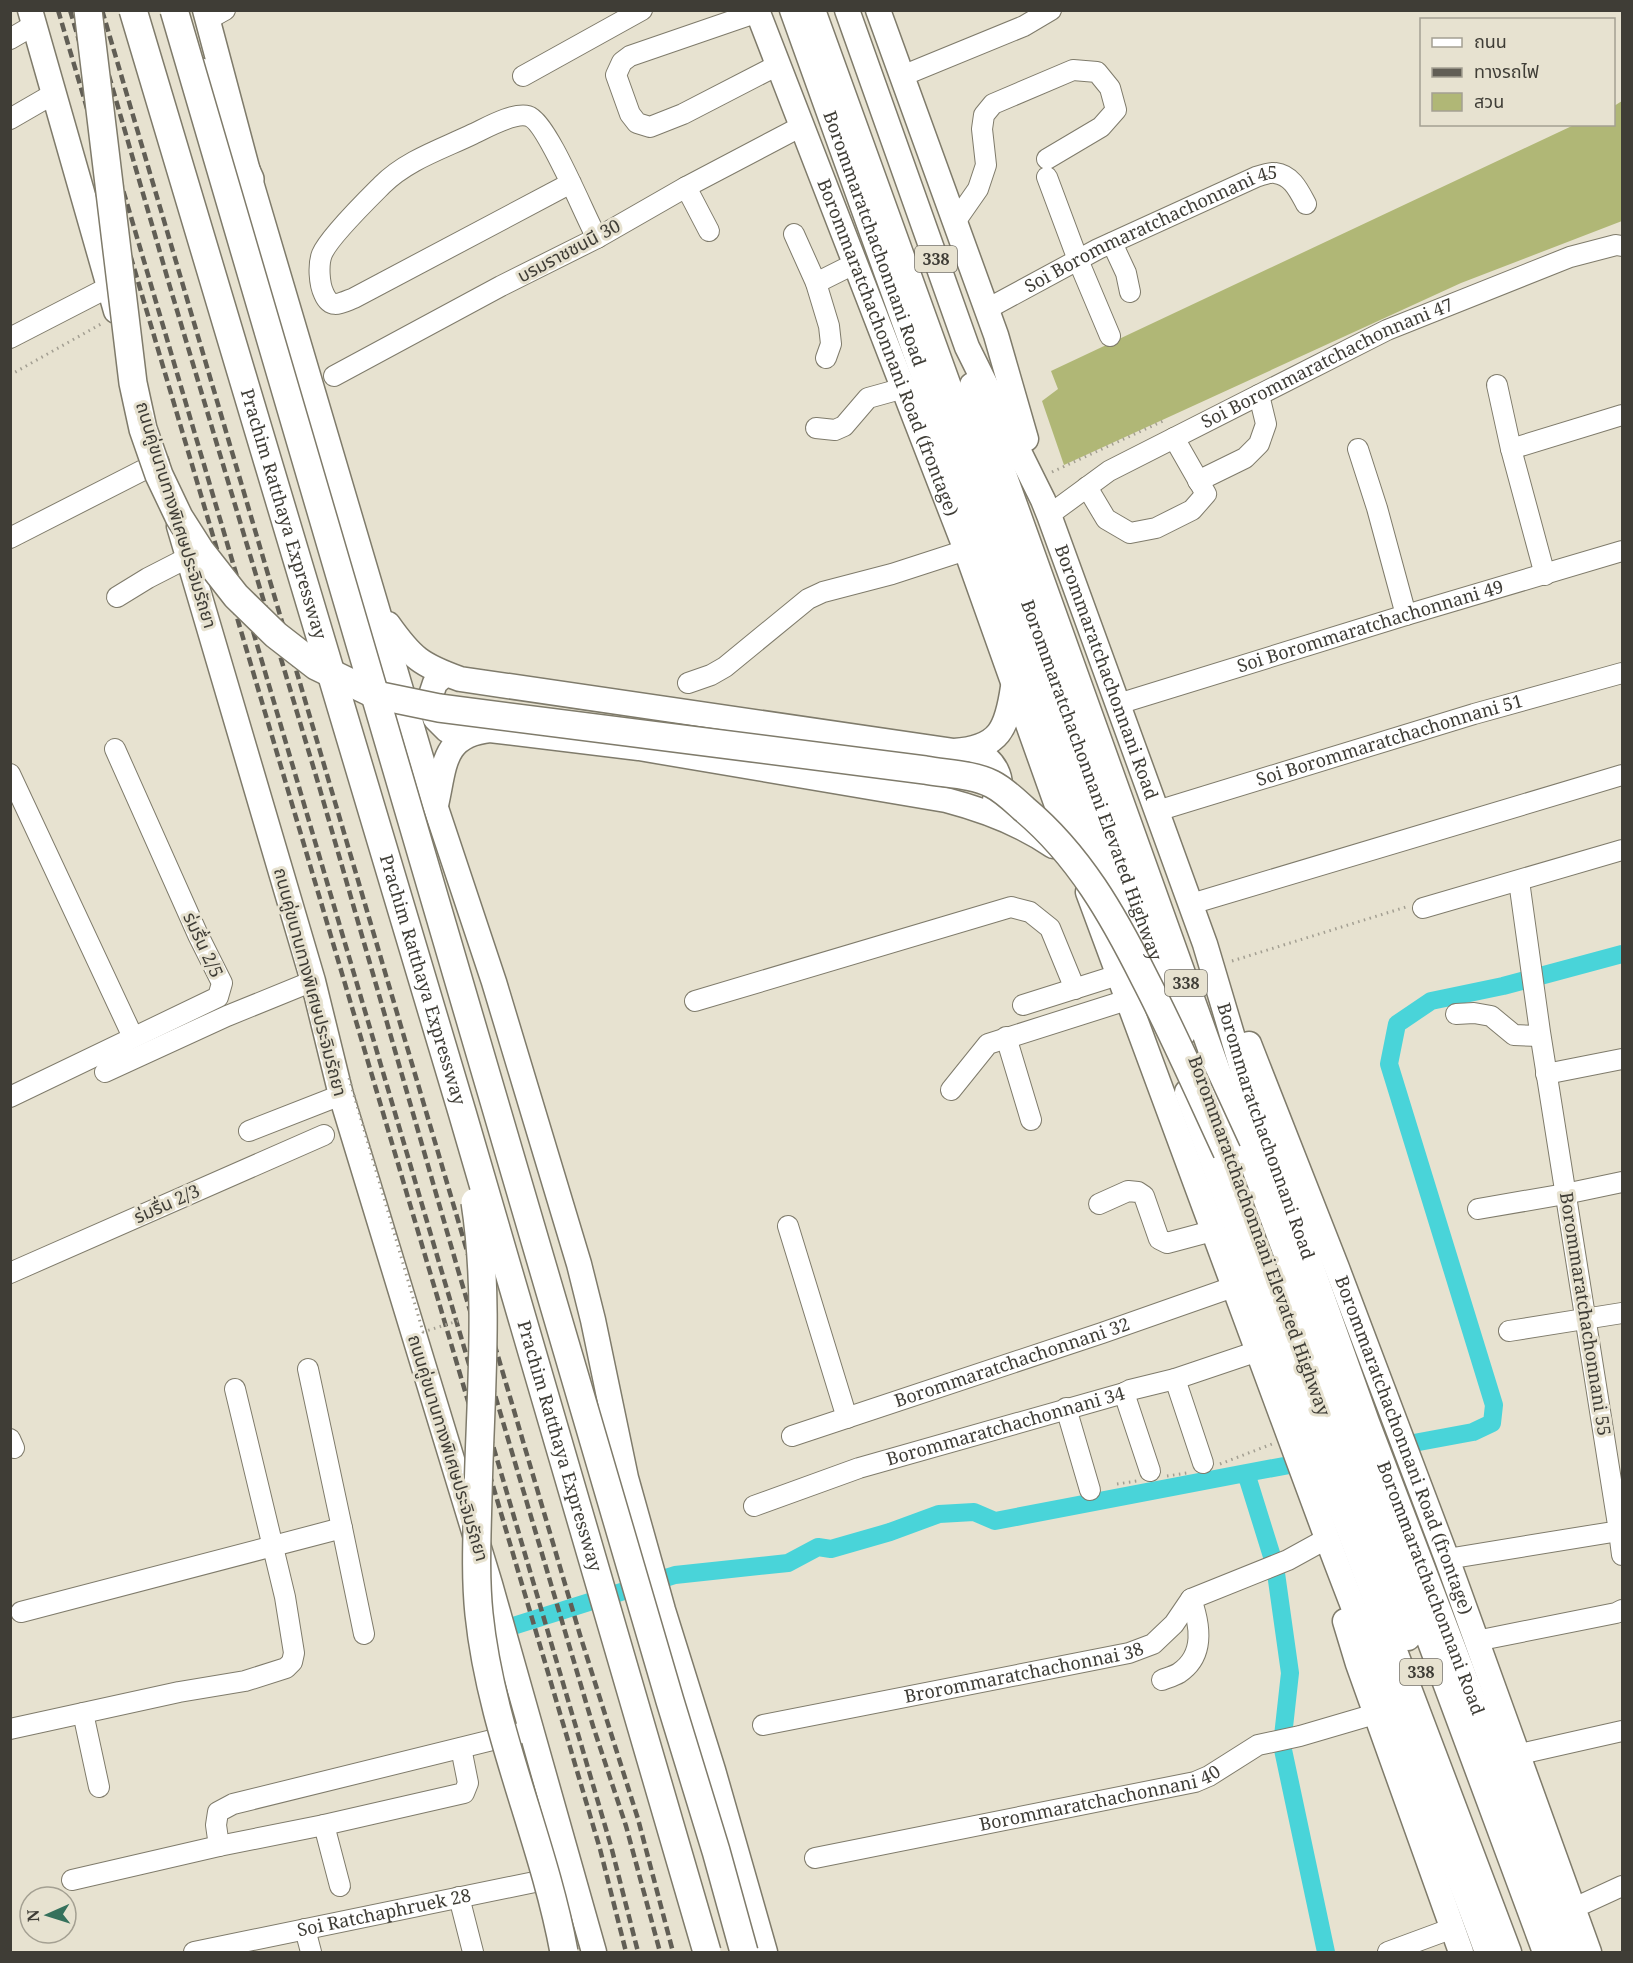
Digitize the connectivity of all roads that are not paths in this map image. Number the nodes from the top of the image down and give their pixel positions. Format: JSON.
{"nodes":[{"id":1,"x":88,"y":10,"type":"edge"},
{"id":2,"x":133,"y":10,"type":"edge"},
{"id":3,"x":175,"y":10,"type":"edge"},
{"id":4,"x":642,"y":10,"type":"edge"},
{"id":5,"x":792,"y":10,"type":"edge"},
{"id":6,"x":813,"y":10,"type":"edge"},
{"id":7,"x":837,"y":10,"type":"edge"},
{"id":8,"x":847,"y":10,"type":"edge"},
{"id":9,"x":878,"y":10,"type":"edge"},
{"id":10,"x":1051,"y":10,"type":"edge"},
{"id":11,"x":762,"y":11,"type":"edge"},
{"id":12,"x":212,"y":14,"type":"edge"},
{"id":13,"x":32,"y":18,"type":"edge"},
{"id":14,"x":1022,"y":18,"type":"edge"},
{"id":15,"x":10,"y":39,"type":"edge"},
{"id":16,"x":778,"y":65,"type":"junction"},
{"id":17,"x":523,"y":76,"type":"dead end"},
{"id":18,"x":902,"y":76,"type":"junction"},
{"id":19,"x":55,"y":93,"type":"junction"},
{"id":20,"x":799,"y":117,"type":"junction"},
{"id":21,"x":10,"y":120,"type":"edge"},
{"id":22,"x":250,"y":179,"type":"junction"},
{"id":23,"x":571,"y":183,"type":"junction"},
{"id":24,"x":686,"y":187,"type":"junction"},
{"id":25,"x":1306,"y":204,"type":"dead end"},
{"id":26,"x":955,"y":222,"type":"junction"},
{"id":27,"x":709,"y":231,"type":"dead end"},
{"id":28,"x":794,"y":234,"type":"dead end"},
{"id":29,"x":597,"y":238,"type":"junction"},
{"id":30,"x":1112,"y":243,"type":"junction"},
{"id":31,"x":1623,"y":246,"type":"edge"},
{"id":32,"x":1078,"y":260,"type":"junction"},
{"id":33,"x":856,"y":263,"type":"junction"},
{"id":34,"x":816,"y":283,"type":"junction"},
{"id":35,"x":109,"y":287,"type":"junction"},
{"id":36,"x":1130,"y":292,"type":"dead end"},
{"id":37,"x":987,"y":309,"type":"junction"},
{"id":38,"x":1110,"y":336,"type":"dead end"},
{"id":39,"x":10,"y":338,"type":"edge"},
{"id":40,"x":826,"y":358,"type":"dead end"},
{"id":41,"x":334,"y":376,"type":"dead end"},
{"id":42,"x":1497,"y":385,"type":"dead end"},
{"id":43,"x":904,"y":388,"type":"junction"},
{"id":44,"x":1259,"y":394,"type":"junction"},
{"id":45,"x":1623,"y":415,"type":"edge"},
{"id":46,"x":816,"y":428,"type":"dead end"},
{"id":47,"x":1174,"y":438,"type":"junction"},
{"id":48,"x":1511,"y":448,"type":"junction"},
{"id":49,"x":1358,"y":449,"type":"dead end"},
{"id":50,"x":159,"y":462,"type":"junction"},
{"id":51,"x":1198,"y":481,"type":"junction"},
{"id":52,"x":1087,"y":487,"type":"junction"},
{"id":53,"x":1046,"y":508,"type":"junction"},
{"id":54,"x":10,"y":538,"type":"edge"},
{"id":55,"x":966,"y":550,"type":"junction"},
{"id":56,"x":1623,"y":551,"type":"edge"},
{"id":57,"x":189,"y":557,"type":"junction"},
{"id":58,"x":1545,"y":575,"type":"junction"},
{"id":59,"x":117,"y":597,"type":"dead end"},
{"id":60,"x":378,"y":612,"type":"junction"},
{"id":61,"x":1406,"y":615,"type":"junction"},
{"id":62,"x":1623,"y":673,"type":"edge"},
{"id":63,"x":445,"y":674,"type":"junction"},
{"id":64,"x":1010,"y":676,"type":"junction"},
{"id":65,"x":688,"y":682,"type":"dead end"},
{"id":66,"x":1044,"y":704,"type":"junction"},
{"id":67,"x":1118,"y":704,"type":"junction"},
{"id":68,"x":463,"y":737,"type":"junction"},
{"id":69,"x":115,"y":749,"type":"dead end"},
{"id":70,"x":973,"y":750,"type":"junction"},
{"id":71,"x":10,"y":774,"type":"edge"},
{"id":72,"x":1623,"y":775,"type":"edge"},
{"id":73,"x":435,"y":805,"type":"junction"},
{"id":74,"x":983,"y":810,"type":"junction"},
{"id":75,"x":1157,"y":811,"type":"junction"},
{"id":76,"x":1623,"y":850,"type":"edge"},
{"id":77,"x":1077,"y":862,"type":"junction"},
{"id":78,"x":1520,"y":887,"type":"junction"},
{"id":79,"x":1191,"y":904,"type":"junction"},
{"id":80,"x":1423,"y":908,"type":"dead end"},
{"id":81,"x":1206,"y":944,"type":"junction"},
{"id":82,"x":1118,"y":975,"type":"junction"},
{"id":83,"x":313,"y":981,"type":"junction"},
{"id":84,"x":1075,"y":989,"type":"junction"},
{"id":85,"x":695,"y":1000,"type":"dead end"},
{"id":86,"x":1127,"y":1000,"type":"junction"},
{"id":87,"x":1023,"y":1005,"type":"dead end"},
{"id":88,"x":1456,"y":1014,"type":"dead end"},
{"id":89,"x":1540,"y":1034,"type":"junction"},
{"id":90,"x":133,"y":1037,"type":"junction"},
{"id":91,"x":1006,"y":1037,"type":"junction"},
{"id":92,"x":1623,"y":1059,"type":"edge"},
{"id":93,"x":105,"y":1072,"type":"dead end"},
{"id":94,"x":1546,"y":1074,"type":"junction"},
{"id":95,"x":951,"y":1090,"type":"dead end"},
{"id":96,"x":340,"y":1095,"type":"junction"},
{"id":97,"x":10,"y":1097,"type":"edge"},
{"id":98,"x":462,"y":1112,"type":"junction"},
{"id":99,"x":1031,"y":1120,"type":"dead end"},
{"id":100,"x":249,"y":1131,"type":"dead end"},
{"id":101,"x":324,"y":1135,"type":"dead end"},
{"id":102,"x":1227,"y":1152,"type":"junction"},
{"id":103,"x":1623,"y":1182,"type":"edge"},
{"id":104,"x":1566,"y":1194,"type":"junction"},
{"id":105,"x":1099,"y":1204,"type":"dead end"},
{"id":106,"x":1478,"y":1209,"type":"dead end"},
{"id":107,"x":788,"y":1226,"type":"dead end"},
{"id":108,"x":1212,"y":1231,"type":"junction"},
{"id":109,"x":10,"y":1273,"type":"edge"},
{"id":110,"x":1233,"y":1287,"type":"junction"},
{"id":111,"x":1623,"y":1313,"type":"edge"},
{"id":112,"x":1585,"y":1319,"type":"junction"},
{"id":113,"x":1509,"y":1331,"type":"dead end"},
{"id":114,"x":1258,"y":1351,"type":"junction"},
{"id":115,"x":308,"y":1369,"type":"dead end"},
{"id":116,"x":1175,"y":1379,"type":"junction"},
{"id":117,"x":235,"y":1389,"type":"dead end"},
{"id":118,"x":1124,"y":1393,"type":"junction"},
{"id":119,"x":1066,"y":1408,"type":"junction"},
{"id":120,"x":847,"y":1418,"type":"junction"},
{"id":121,"x":1302,"y":1434,"type":"junction"},
{"id":122,"x":792,"y":1436,"type":"dead end"},
{"id":123,"x":1614,"y":1441,"type":"edge"},
{"id":124,"x":1203,"y":1462,"type":"dead end"},
{"id":125,"x":1314,"y":1467,"type":"junction"},
{"id":126,"x":1150,"y":1471,"type":"dead end"},
{"id":127,"x":1090,"y":1490,"type":"dead end"},
{"id":128,"x":754,"y":1506,"type":"dead end"},
{"id":129,"x":342,"y":1528,"type":"junction"},
{"id":130,"x":1621,"y":1530,"type":"edge"},
{"id":131,"x":1328,"y":1538,"type":"junction"},
{"id":132,"x":273,"y":1545,"type":"junction"},
{"id":133,"x":1623,"y":1555,"type":"edge"},
{"id":134,"x":1447,"y":1559,"type":"junction"},
{"id":135,"x":1191,"y":1599,"type":"junction"},
{"id":136,"x":1623,"y":1610,"type":"edge"},
{"id":137,"x":21,"y":1612,"type":"dead end"},
{"id":138,"x":364,"y":1634,"type":"dead end"},
{"id":139,"x":1486,"y":1639,"type":"junction"},
{"id":140,"x":1162,"y":1680,"type":"dead end"},
{"id":141,"x":83,"y":1713,"type":"junction"},
{"id":142,"x":1375,"y":1714,"type":"junction"},
{"id":143,"x":763,"y":1725,"type":"dead end"},
{"id":144,"x":10,"y":1729,"type":"edge"},
{"id":145,"x":533,"y":1730,"type":"junction"},
{"id":146,"x":1623,"y":1731,"type":"edge"},
{"id":147,"x":461,"y":1748,"type":"junction"},
{"id":148,"x":1528,"y":1752,"type":"junction"},
{"id":149,"x":99,"y":1788,"type":"dead end"},
{"id":150,"x":1520,"y":1793,"type":"junction"},
{"id":151,"x":1450,"y":1822,"type":"junction"},
{"id":152,"x":324,"y":1825,"type":"junction"},
{"id":153,"x":219,"y":1846,"type":"junction"},
{"id":154,"x":815,"y":1858,"type":"dead end"},
{"id":155,"x":573,"y":1874,"type":"junction"},
{"id":156,"x":72,"y":1880,"type":"dead end"},
{"id":157,"x":340,"y":1886,"type":"dead end"},
{"id":158,"x":1623,"y":1886,"type":"edge"},
{"id":159,"x":459,"y":1897,"type":"junction"},
{"id":160,"x":1585,"y":1903,"type":"junction"},
{"id":161,"x":1453,"y":1928,"type":"junction"},
{"id":162,"x":305,"y":1929,"type":"junction"},
{"id":163,"x":1397,"y":1951,"type":"edge"},
{"id":164,"x":594,"y":1952,"type":"edge"},
{"id":165,"x":194,"y":1953,"type":"edge"},
{"id":166,"x":311,"y":1953,"type":"edge"},
{"id":167,"x":473,"y":1953,"type":"edge"},
{"id":168,"x":564,"y":1953,"type":"edge"},
{"id":169,"x":707,"y":1953,"type":"edge"},
{"id":170,"x":744,"y":1953,"type":"edge"},
{"id":171,"x":765,"y":1953,"type":"edge"},
{"id":172,"x":1461,"y":1953,"type":"edge"},
{"id":173,"x":1487,"y":1953,"type":"edge"},
{"id":174,"x":1509,"y":1953,"type":"edge"},
{"id":175,"x":1525,"y":1953,"type":"edge"},
{"id":176,"x":1545,"y":1953,"type":"edge"},
{"id":177,"x":1567,"y":1953,"type":"edge"},
{"id":178,"x":1589,"y":1953,"type":"edge"},
{"id":179,"x":1604,"y":1953,"type":"edge"}],
"edges":[{"from":1,"to":102,"type":"highway","bridge":true},
{"from":2,"to":98,"type":"highway","name":"Prachim Ratthaya Expressway","bridge":true},
{"from":3,"to":22,"type":"highway"},
{"from":3,"to":170,"type":"highway","name":"Prachim Ratthaya Expressway","bridge":true},
{"from":4,"to":17,"type":"street"},
{"from":5,"to":66,"type":"main road","name":"Borommaratchachonnani Road"},
{"from":6,"to":102,"type":"main road","name":"Borommaratchachonnani Elevated Highway","number":"338","bridge":true},
{"from":7,"to":176,"type":"main road","name":"Borommaratchachonnani Elevated Highway","number":"338"},
{"from":8,"to":53,"type":"main road","name":"Borommaratchachonnani Road","number":"338"},
{"from":9,"to":18,"type":"main road","number":"338"},
{"from":10,"to":14,"type":"street"},
{"from":11,"to":16,"type":"main road","name":"Borommaratchachonnani Road (frontage)","number":"338"},
{"from":11,"to":16,"type":"street"},
{"from":11,"to":20,"type":"main road"},
{"from":12,"to":22,"type":"main road"},
{"from":13,"to":15,"type":"street"},
{"from":13,"to":19,"type":"main road","name":"ถนนคู่ขนานทางพิเศษประจิมรัถยา"},
{"from":14,"to":18,"type":"street"},
{"from":16,"to":20,"type":"main road","name":"Borommaratchachonnani Road (frontage)","number":"338"},
{"from":18,"to":26,"type":"main road","number":"338"},
{"from":19,"to":21,"type":"street"},
{"from":19,"to":35,"type":"main road","name":"ถนนคู่ขนานทางพิเศษประจิมรัถยา"},
{"from":20,"to":24,"type":"street","name":"บรมราชชนนี 30"},
{"from":20,"to":33,"type":"main road","name":"Borommaratchachonnani Road (frontage)","number":"338"},
{"from":22,"to":60,"type":"main road"},
{"from":23,"to":23,"type":"street"},
{"from":23,"to":29,"type":"street"},
{"from":24,"to":27,"type":"street"},
{"from":24,"to":29,"type":"street","name":"บรมราชชนนี 30"},
{"from":25,"to":30,"type":"street","name":"Soi Borommaratchachonnani 45"},
{"from":26,"to":32,"type":"street"},
{"from":26,"to":37,"type":"main road","number":"338"},
{"from":28,"to":34,"type":"street"},
{"from":29,"to":41,"type":"street","name":"บรมราชชนนี 30"},
{"from":30,"to":32,"type":"street","name":"Soi Borommaratchachonnani 45"},
{"from":30,"to":36,"type":"street"},
{"from":31,"to":44,"type":"street","name":"Soi Borommaratchachonnani 47"},
{"from":32,"to":37,"type":"street","name":"Soi Borommaratchachonnani 45"},
{"from":32,"to":38,"type":"street"},
{"from":33,"to":34,"type":"street"},
{"from":33,"to":43,"type":"main road","name":"Borommaratchachonnani Road (frontage)","number":"338"},
{"from":34,"to":40,"type":"street"},
{"from":35,"to":39,"type":"street"},
{"from":35,"to":50,"type":"main road","name":"ถนนคู่ขนานทางพิเศษประจิมรัถยา"},
{"from":37,"to":53,"type":"main road","number":"338"},
{"from":42,"to":48,"type":"street"},
{"from":43,"to":46,"type":"street"},
{"from":43,"to":55,"type":"main road","name":"Borommaratchachonnani Road (frontage)","number":"338"},
{"from":44,"to":47,"type":"street","name":"Soi Borommaratchachonnani 47"},
{"from":44,"to":51,"type":"street"},
{"from":45,"to":48,"type":"street"},
{"from":47,"to":51,"type":"street"},
{"from":47,"to":52,"type":"street","name":"Soi Borommaratchachonnani 47"},
{"from":48,"to":58,"type":"street"},
{"from":49,"to":61,"type":"street"},
{"from":50,"to":54,"type":"street"},
{"from":50,"to":57,"type":"main road","name":"ถนนคู่ขนานทางพิเศษประจิมรัถยา"},
{"from":51,"to":52,"type":"street"},
{"from":52,"to":53,"type":"street","name":"Soi Borommaratchachonnani 47"},
{"from":53,"to":67,"type":"main road","name":"Borommaratchachonnani Road","number":"338"},
{"from":55,"to":64,"type":"main road","name":"Borommaratchachonnani Road (frontage)","number":"338"},
{"from":55,"to":65,"type":"street"},
{"from":56,"to":58,"type":"street","name":"Soi Borommaratchachonnani 49"},
{"from":57,"to":59,"type":"street"},
{"from":57,"to":83,"type":"main road","name":"ถนนคู่ขนานทางพิเศษประจิมรัถยา"},
{"from":58,"to":61,"type":"street","name":"Soi Borommaratchachonnani 49"},
{"from":60,"to":63,"type":"main road"},
{"from":60,"to":73,"type":"main road"},
{"from":61,"to":67,"type":"street","name":"Soi Borommaratchachonnani 49"},
{"from":62,"to":75,"type":"street","name":"Soi Borommaratchachonnani 51"},
{"from":63,"to":68,"type":"main road"},
{"from":63,"to":70,"type":"main road"},
{"from":64,"to":66,"type":"main road"},
{"from":64,"to":70,"type":"main road"},
{"from":64,"to":77,"type":"main road","number":"338"},
{"from":66,"to":121,"type":"main road","name":"Borommaratchachonnani Road"},
{"from":67,"to":75,"type":"main road","name":"Borommaratchachonnani Road","number":"338"},
{"from":68,"to":73,"type":"main road"},
{"from":68,"to":74,"type":"main road"},
{"from":69,"to":90,"type":"street","name":"ร่มรื่น 2/5"},
{"from":70,"to":74,"type":"main road"},
{"from":71,"to":90,"type":"street"},
{"from":72,"to":79,"type":"street"},
{"from":73,"to":171,"type":"main road"},
{"from":74,"to":77,"type":"main road"},
{"from":75,"to":79,"type":"main road","name":"Borommaratchachonnani Road","number":"338"},
{"from":76,"to":78,"type":"street"},
{"from":77,"to":82,"type":"main road","number":"338"},
{"from":78,"to":80,"type":"street"},
{"from":78,"to":89,"type":"street","name":"Borommaratchachonnani 55"},
{"from":79,"to":81,"type":"main road","name":"Borommaratchachonnani Road","number":"338"},
{"from":81,"to":134,"type":"main road","name":"Borommaratchachonnani Road (frontage)","number":"338"},
{"from":81,"to":150,"type":"main road","name":"Borommaratchachonnani Road","number":"338"},
{"from":82,"to":84,"type":"street"},
{"from":82,"to":86,"type":"main road","number":"338"},
{"from":83,"to":93,"type":"street"},
{"from":83,"to":96,"type":"main road","name":"ถนนคู่ขนานทางพิเศษประจิมรัถยา"},
{"from":84,"to":85,"type":"street"},
{"from":84,"to":87,"type":"street"},
{"from":86,"to":91,"type":"street"},
{"from":86,"to":108,"type":"main road","number":"338"},
{"from":88,"to":89,"type":"street"},
{"from":89,"to":94,"type":"street","name":"Borommaratchachonnani 55"},
{"from":90,"to":97,"type":"street","name":"ร่มรื่น 2/5"},
{"from":91,"to":95,"type":"street"},
{"from":91,"to":99,"type":"street"},
{"from":92,"to":94,"type":"street"},
{"from":94,"to":104,"type":"street","name":"Borommaratchachonnani 55"},
{"from":96,"to":100,"type":"street"},
{"from":96,"to":145,"type":"main road","name":"ถนนคู่ขนานทางพิเศษประจิมรัถยา"},
{"from":98,"to":168,"type":"highway","bridge":true},
{"from":98,"to":169,"type":"highway","name":"Prachim Ratthaya Expressway","bridge":true},
{"from":101,"to":109,"type":"street","name":"ร่มรื่น 2/3"},
{"from":102,"to":175,"type":"main road","name":"Borommaratchachonnani Elevated Highway","number":"338"},
{"from":103,"to":104,"type":"street"},
{"from":104,"to":106,"type":"street"},
{"from":104,"to":112,"type":"street","name":"Borommaratchachonnani 55"},
{"from":105,"to":108,"type":"street"},
{"from":107,"to":120,"type":"street"},
{"from":108,"to":110,"type":"main road","number":"338"},
{"from":110,"to":114,"type":"main road","number":"338"},
{"from":110,"to":120,"type":"street","name":"Borommaratchachonnani 32"},
{"from":111,"to":112,"type":"street"},
{"from":112,"to":113,"type":"street"},
{"from":112,"to":123,"type":"street","name":"Borommaratchachonnani 55"},
{"from":114,"to":116,"type":"street","name":"Borommaratchachonnani 34"},
{"from":114,"to":121,"type":"main road","number":"338"},
{"from":115,"to":129,"type":"street"},
{"from":116,"to":118,"type":"street","name":"Borommaratchachonnani 34"},
{"from":116,"to":124,"type":"street"},
{"from":117,"to":132,"type":"street"},
{"from":118,"to":119,"type":"street","name":"Borommaratchachonnani 34"},
{"from":118,"to":126,"type":"street"},
{"from":119,"to":127,"type":"street"},
{"from":119,"to":128,"type":"street","name":"Borommaratchachonnani 34"},
{"from":120,"to":122,"type":"street","name":"Borommaratchachonnani 32"},
{"from":121,"to":125,"type":"main road","number":"338"},
{"from":123,"to":130,"type":"street","name":"Borommaratchachonnani 55"},
{"from":125,"to":131,"type":"main road","number":"338"},
{"from":125,"to":151,"type":"main road","number":"338"},
{"from":129,"to":132,"type":"street"},
{"from":129,"to":138,"type":"street"},
{"from":130,"to":133,"type":"street","name":"Borommaratchachonnani 55"},
{"from":130,"to":134,"type":"street"},
{"from":131,"to":135,"type":"street"},
{"from":131,"to":142,"type":"main road"},
{"from":131,"to":151,"type":"main road","number":"338"},
{"from":132,"to":137,"type":"street"},
{"from":132,"to":141,"type":"street"},
{"from":134,"to":139,"type":"main road"},
{"from":134,"to":150,"type":"main road","name":"Borommaratchachonnani Road (frontage)","number":"338"},
{"from":135,"to":140,"type":"street"},
{"from":135,"to":143,"type":"street","name":"Brorommaratchachonnai 38"},
{"from":136,"to":139,"type":"street"},
{"from":139,"to":148,"type":"main road"},
{"from":141,"to":144,"type":"street"},
{"from":141,"to":149,"type":"street"},
{"from":142,"to":154,"type":"street","name":"Borommaratchachonnani 40"},
{"from":142,"to":161,"type":"main road"},
{"from":145,"to":147,"type":"street"},
{"from":145,"to":155,"type":"main road","name":"ถนนคู่ขนานทางพิเศษประจิมรัถยา"},
{"from":146,"to":148,"type":"street"},
{"from":147,"to":152,"type":"street"},
{"from":147,"to":153,"type":"street"},
{"from":148,"to":160,"type":"main road"},
{"from":150,"to":177,"type":"main road","name":"Borommaratchachonnani Road","number":"338"},
{"from":150,"to":178,"type":"main road","name":"Borommaratchachonnani Road (frontage)","number":"338"},
{"from":151,"to":173,"type":"main road","number":"338"},
{"from":151,"to":174,"type":"main road","number":"338"},
{"from":152,"to":153,"type":"street"},
{"from":152,"to":157,"type":"street"},
{"from":153,"to":156,"type":"street"},
{"from":155,"to":159,"type":"street","name":"Soi Ratchaphruek 28"},
{"from":155,"to":164,"type":"main road","name":"ถนนคู่ขนานทางพิเศษประจิมรัถยา"},
{"from":158,"to":160,"type":"street"},
{"from":159,"to":162,"type":"street","name":"Soi Ratchaphruek 28"},
{"from":159,"to":167,"type":"street"},
{"from":160,"to":179,"type":"main road"},
{"from":161,"to":163,"type":"street"},
{"from":161,"to":172,"type":"main road"},
{"from":162,"to":165,"type":"street","name":"Soi Ratchaphruek 28"},
{"from":162,"to":166,"type":"street"}]}
